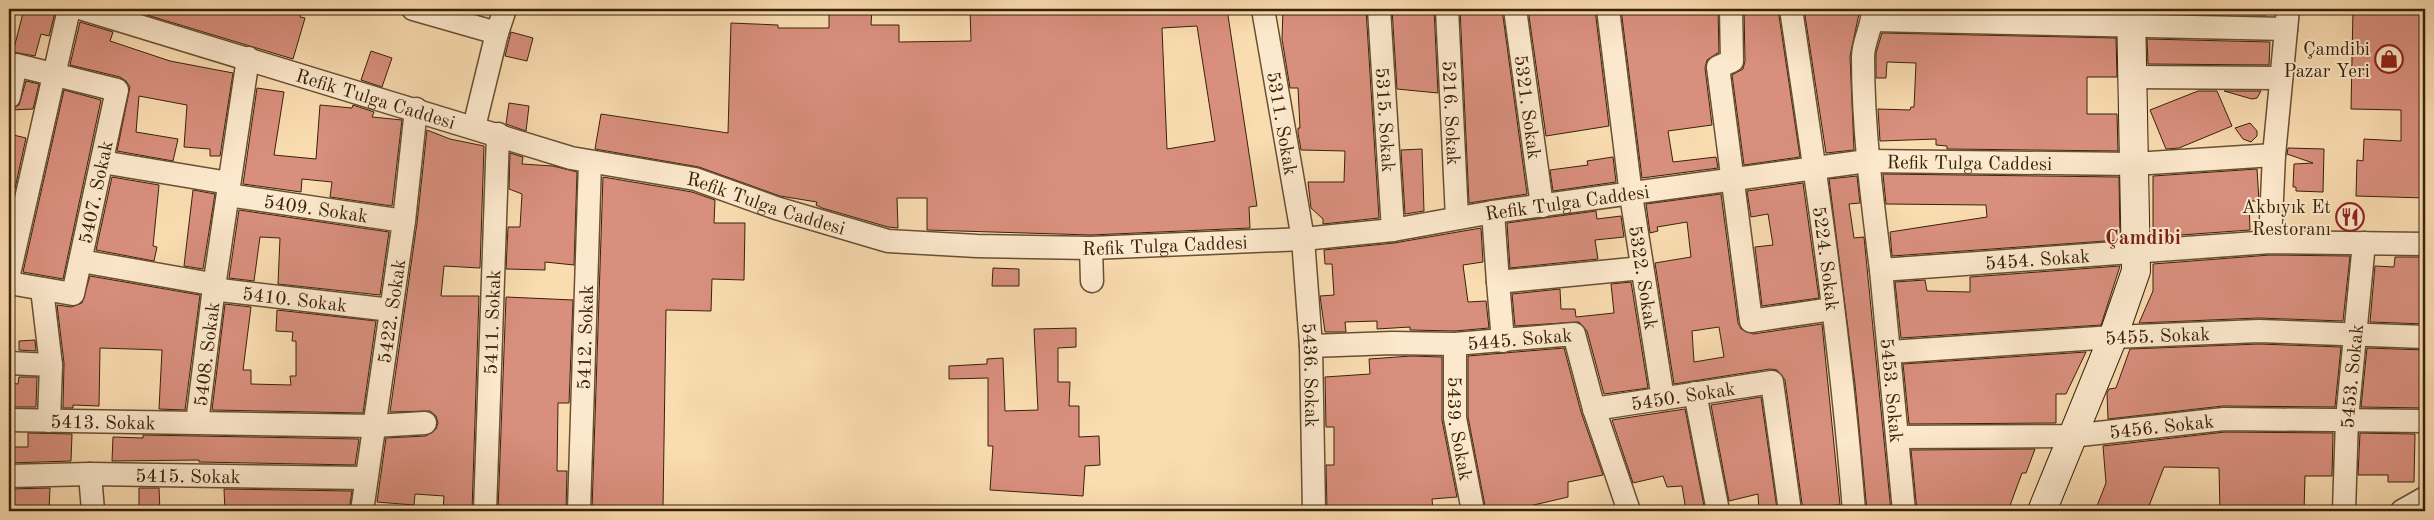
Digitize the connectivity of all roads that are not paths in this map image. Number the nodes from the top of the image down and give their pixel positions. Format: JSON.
{"nodes":[{"id":1,"x":68,"y":9,"type":"edge"},
{"id":2,"x":83,"y":9,"type":"edge"},
{"id":3,"x":412,"y":9,"type":"edge"},
{"id":4,"x":505,"y":9,"type":"edge"},
{"id":5,"x":1263,"y":9,"type":"edge"},
{"id":6,"x":1379,"y":9,"type":"edge"},
{"id":7,"x":1447,"y":9,"type":"edge"},
{"id":8,"x":1515,"y":9,"type":"edge"},
{"id":9,"x":1608,"y":9,"type":"edge"},
{"id":10,"x":1731,"y":9,"type":"edge"},
{"id":11,"x":1791,"y":9,"type":"edge"},
{"id":12,"x":1873,"y":15,"type":"edge"},
{"id":13,"x":1949,"y":15,"type":"edge"},
{"id":14,"x":2131,"y":18,"type":"edge"},
{"id":15,"x":2287,"y":19,"type":"edge"},
{"id":16,"x":497,"y":33,"type":"junction"},
{"id":17,"x":248,"y":58,"type":"junction"},
{"id":18,"x":54,"y":74,"type":"junction"},
{"id":19,"x":2132,"y":77,"type":"junction"},
{"id":20,"x":2281,"y":78,"type":"junction"},
{"id":21,"x":9,"y":97,"type":"edge"},
{"id":22,"x":416,"y":109,"type":"junction"},
{"id":23,"x":474,"y":127,"type":"junction"},
{"id":24,"x":498,"y":134,"type":"junction"},
{"id":25,"x":2274,"y":155,"type":"junction"},
{"id":26,"x":1868,"y":161,"type":"junction"},
{"id":27,"x":102,"y":162,"type":"junction"},
{"id":28,"x":590,"y":162,"type":"junction"},
{"id":29,"x":2134,"y":164,"type":"junction"},
{"id":30,"x":1815,"y":168,"type":"junction"},
{"id":31,"x":1733,"y":181,"type":"junction"},
{"id":32,"x":228,"y":189,"type":"junction"},
{"id":33,"x":1631,"y":195,"type":"junction"},
{"id":34,"x":1542,"y":206,"type":"junction"},
{"id":35,"x":1493,"y":212,"type":"junction"},
{"id":36,"x":1457,"y":218,"type":"junction"},
{"id":37,"x":404,"y":221,"type":"junction"},
{"id":38,"x":1393,"y":230,"type":"junction"},
{"id":39,"x":1303,"y":239,"type":"junction"},
{"id":40,"x":2270,"y":242,"type":"junction"},
{"id":41,"x":2364,"y":243,"type":"junction"},
{"id":42,"x":2425,"y":244,"type":"edge"},
{"id":43,"x":1090,"y":248,"type":"junction"},
{"id":44,"x":2136,"y":253,"type":"junction"},
{"id":45,"x":81,"y":261,"type":"junction"},
{"id":46,"x":1642,"y":268,"type":"junction"},
{"id":47,"x":1881,"y":270,"type":"junction"},
{"id":48,"x":9,"y":274,"type":"edge"},
{"id":49,"x":1092,"y":281,"type":"dead end"},
{"id":50,"x":1498,"y":282,"type":"junction"},
{"id":51,"x":9,"y":283,"type":"edge"},
{"id":52,"x":214,"y":287,"type":"junction"},
{"id":53,"x":42,"y":289,"type":"junction"},
{"id":54,"x":1832,"y":309,"type":"junction"},
{"id":55,"x":391,"y":310,"type":"junction"},
{"id":56,"x":2356,"y":335,"type":"junction"},
{"id":57,"x":2113,"y":337,"type":"junction"},
{"id":58,"x":2425,"y":337,"type":"edge"},
{"id":59,"x":1503,"y":341,"type":"junction"},
{"id":60,"x":1455,"y":344,"type":"junction"},
{"id":61,"x":1311,"y":346,"type":"junction"},
{"id":62,"x":1890,"y":352,"type":"junction"},
{"id":63,"x":9,"y":363,"type":"edge"},
{"id":64,"x":51,"y":365,"type":"junction"},
{"id":65,"x":1695,"y":393,"type":"junction"},
{"id":66,"x":1663,"y":399,"type":"junction"},
{"id":67,"x":1594,"y":409,"type":"junction"},
{"id":68,"x":2347,"y":419,"type":"junction"},
{"id":69,"x":9,"y":420,"type":"edge"},
{"id":70,"x":49,"y":421,"type":"junction"},
{"id":71,"x":2425,"y":421,"type":"edge"},
{"id":72,"x":197,"y":423,"type":"junction"},
{"id":73,"x":425,"y":423,"type":"dead end"},
{"id":74,"x":374,"y":426,"type":"junction"},
{"id":75,"x":2071,"y":436,"type":"junction"},
{"id":76,"x":1897,"y":437,"type":"junction"},
{"id":77,"x":90,"y":474,"type":"junction"},
{"id":78,"x":9,"y":476,"type":"edge"},
{"id":79,"x":366,"y":478,"type":"junction"},
{"id":80,"x":2425,"y":498,"type":"edge"},
{"id":81,"x":93,"y":511,"type":"edge"},
{"id":82,"x":362,"y":511,"type":"edge"},
{"id":83,"x":485,"y":511,"type":"edge"},
{"id":84,"x":579,"y":511,"type":"edge"},
{"id":85,"x":1314,"y":511,"type":"edge"},
{"id":86,"x":1473,"y":511,"type":"edge"},
{"id":87,"x":1628,"y":511,"type":"edge"},
{"id":88,"x":1718,"y":511,"type":"edge"},
{"id":89,"x":1790,"y":511,"type":"edge"},
{"id":90,"x":1854,"y":511,"type":"edge"},
{"id":91,"x":1904,"y":511,"type":"edge"},
{"id":92,"x":2042,"y":511,"type":"edge"},
{"id":93,"x":2344,"y":511,"type":"edge"},
{"id":94,"x":2402,"y":511,"type":"edge"}],
"edges":[{"from":1,"to":18,"type":"street"},
{"from":2,"to":17,"type":"street","name":"Refik Tulga Caddesi"},
{"from":3,"to":16,"type":"street"},
{"from":4,"to":16,"type":"street"},
{"from":5,"to":39,"type":"street","name":"5311. Sokak"},
{"from":6,"to":38,"type":"street","name":"5315. Sokak"},
{"from":7,"to":36,"type":"street","name":"5216. Sokak"},
{"from":8,"to":34,"type":"street","name":"5321. Sokak"},
{"from":9,"to":33,"type":"street","name":"5322. Sokak"},
{"from":10,"to":31,"type":"street"},
{"from":11,"to":30,"type":"street","name":"5224. Sokak"},
{"from":12,"to":13,"type":"street"},
{"from":12,"to":26,"type":"street"},
{"from":13,"to":14,"type":"street"},
{"from":14,"to":15,"type":"street"},
{"from":14,"to":19,"type":"street"},
{"from":15,"to":20,"type":"street"},
{"from":16,"to":23,"type":"street"},
{"from":17,"to":22,"type":"street","name":"Refik Tulga Caddesi"},
{"from":17,"to":32,"type":"street","name":"5408. Sokak"},
{"from":18,"to":21,"type":"street"},
{"from":18,"to":27,"type":"street","name":"5407. Sokak"},
{"from":18,"to":48,"type":"street"},
{"from":19,"to":20,"type":"street"},
{"from":19,"to":29,"type":"street"},
{"from":20,"to":25,"type":"street"},
{"from":22,"to":23,"type":"street","name":"Refik Tulga Caddesi"},
{"from":22,"to":37,"type":"street","name":"5422. Sokak"},
{"from":23,"to":24,"type":"street","name":"Refik Tulga Caddesi"},
{"from":24,"to":28,"type":"street","name":"Refik Tulga Caddesi"},
{"from":24,"to":83,"type":"street","name":"5411. Sokak"},
{"from":25,"to":29,"type":"street","name":"Refik Tulga Caddesi"},
{"from":25,"to":40,"type":"street"},
{"from":26,"to":29,"type":"street","name":"Refik Tulga Caddesi"},
{"from":26,"to":30,"type":"street","name":"Refik Tulga Caddesi"},
{"from":26,"to":47,"type":"street"},
{"from":27,"to":32,"type":"street","name":"5409. Sokak"},
{"from":27,"to":45,"type":"street","name":"5407. Sokak"},
{"from":28,"to":43,"type":"street","name":"Refik Tulga Caddesi"},
{"from":28,"to":84,"type":"street","name":"5412. Sokak"},
{"from":29,"to":44,"type":"street"},
{"from":30,"to":31,"type":"street","name":"Refik Tulga Caddesi"},
{"from":30,"to":54,"type":"street","name":"5224. Sokak"},
{"from":31,"to":33,"type":"street","name":"Refik Tulga Caddesi"},
{"from":31,"to":54,"type":"street"},
{"from":32,"to":37,"type":"street","name":"5409. Sokak"},
{"from":32,"to":52,"type":"street","name":"5408. Sokak"},
{"from":33,"to":34,"type":"street","name":"Refik Tulga Caddesi"},
{"from":33,"to":46,"type":"street","name":"5322. Sokak"},
{"from":34,"to":35,"type":"street","name":"Refik Tulga Caddesi"},
{"from":35,"to":36,"type":"street","name":"Refik Tulga Caddesi"},
{"from":35,"to":50,"type":"street"},
{"from":36,"to":38,"type":"street","name":"Refik Tulga Caddesi"},
{"from":37,"to":55,"type":"street","name":"5422. Sokak"},
{"from":38,"to":39,"type":"street","name":"Refik Tulga Caddesi"},
{"from":39,"to":43,"type":"street","name":"Refik Tulga Caddesi"},
{"from":39,"to":61,"type":"street","name":"5436. Sokak"},
{"from":40,"to":41,"type":"street","name":"5454. Sokak"},
{"from":40,"to":44,"type":"street","name":"5454. Sokak"},
{"from":41,"to":42,"type":"street","name":"5454. Sokak"},
{"from":41,"to":56,"type":"street","name":"5453. Sokak"},
{"from":43,"to":49,"type":"street"},
{"from":44,"to":47,"type":"street","name":"5454. Sokak"},
{"from":44,"to":57,"type":"street"},
{"from":45,"to":52,"type":"street","name":"5410. Sokak"},
{"from":45,"to":53,"type":"street","name":"5407. Sokak"},
{"from":46,"to":50,"type":"street"},
{"from":46,"to":66,"type":"street","name":"5322. Sokak"},
{"from":47,"to":62,"type":"street","name":"5453. Sokak"},
{"from":50,"to":59,"type":"street"},
{"from":51,"to":53,"type":"street","name":"5407. Sokak"},
{"from":52,"to":55,"type":"street","name":"5410. Sokak"},
{"from":52,"to":72,"type":"street","name":"5408. Sokak"},
{"from":53,"to":64,"type":"street"},
{"from":54,"to":90,"type":"street","name":"5224. Sokak"},
{"from":55,"to":74,"type":"street","name":"5422. Sokak"},
{"from":56,"to":57,"type":"street","name":"5455. Sokak"},
{"from":56,"to":58,"type":"street","name":"5455. Sokak"},
{"from":56,"to":68,"type":"street","name":"5453. Sokak"},
{"from":57,"to":62,"type":"street","name":"5455. Sokak"},
{"from":57,"to":75,"type":"street"},
{"from":59,"to":60,"type":"street","name":"5445. Sokak"},
{"from":59,"to":67,"type":"street","name":"5445. Sokak"},
{"from":60,"to":61,"type":"street","name":"5445. Sokak"},
{"from":60,"to":86,"type":"street","name":"5439. Sokak"},
{"from":61,"to":85,"type":"street","name":"5436. Sokak"},
{"from":62,"to":76,"type":"street","name":"5453. Sokak"},
{"from":63,"to":64,"type":"street"},
{"from":64,"to":70,"type":"street"},
{"from":65,"to":66,"type":"street","name":"5450. Sokak"},
{"from":65,"to":88,"type":"street"},
{"from":65,"to":89,"type":"street","name":"5450. Sokak"},
{"from":66,"to":67,"type":"street","name":"5450. Sokak"},
{"from":67,"to":87,"type":"street","name":"5445. Sokak"},
{"from":68,"to":71,"type":"street","name":"5456. Sokak"},
{"from":68,"to":75,"type":"street","name":"5456. Sokak"},
{"from":68,"to":93,"type":"street","name":"5453. Sokak"},
{"from":69,"to":70,"type":"street","name":"5413. Sokak"},
{"from":70,"to":72,"type":"street","name":"5413. Sokak"},
{"from":72,"to":74,"type":"street","name":"5408. Sokak"},
{"from":73,"to":74,"type":"street","name":"5408. Sokak"},
{"from":74,"to":79,"type":"street","name":"5422. Sokak"},
{"from":75,"to":76,"type":"street","name":"5456. Sokak"},
{"from":75,"to":92,"type":"street"},
{"from":76,"to":91,"type":"street","name":"5453. Sokak"},
{"from":77,"to":78,"type":"street","name":"5415. Sokak"},
{"from":77,"to":79,"type":"street","name":"5415. Sokak"},
{"from":77,"to":81,"type":"street"},
{"from":79,"to":82,"type":"street","name":"5422. Sokak"},
{"from":80,"to":94,"type":"street"}]}
